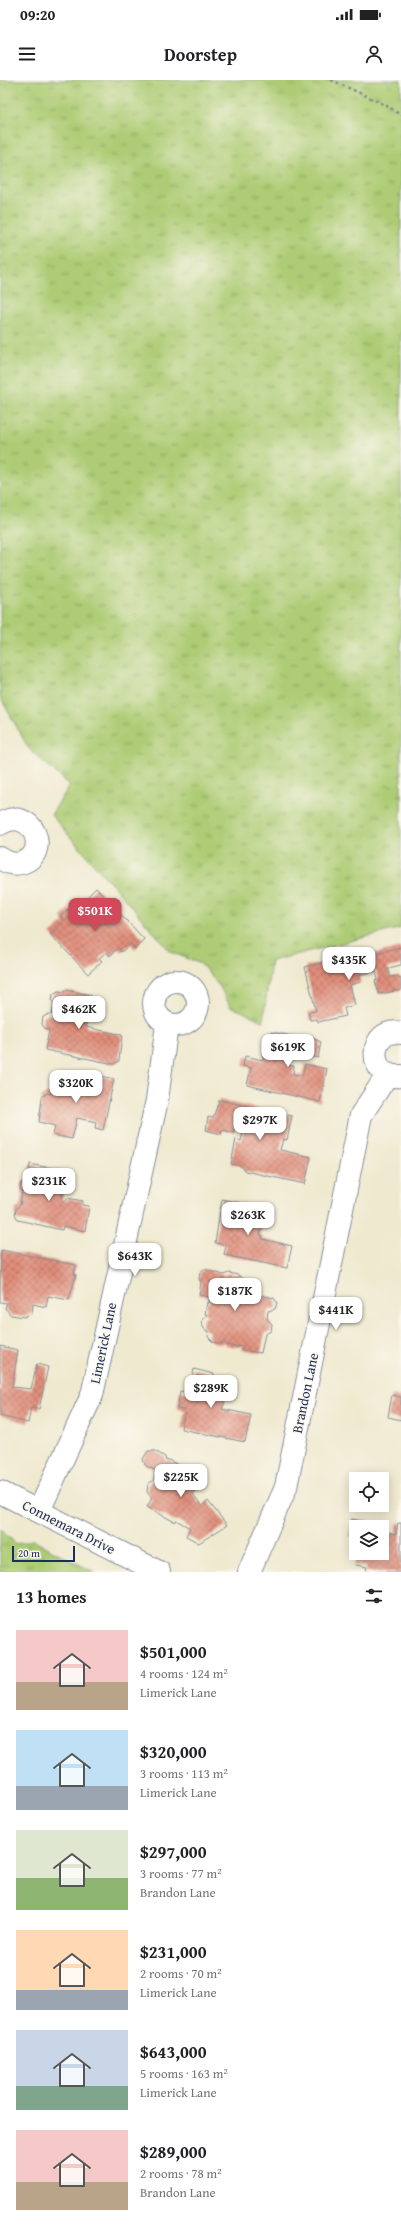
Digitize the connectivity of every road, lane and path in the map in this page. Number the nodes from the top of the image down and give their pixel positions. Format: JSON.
{"nodes":[{"id":1,"x":331,"y":80,"type":"edge"},
{"id":2,"x":401,"y":115,"type":"edge"},
{"id":3,"x":0,"y":824,"type":"edge"},
{"id":4,"x":2,"y":864,"type":"edge"},
{"id":5,"x":167,"y":1024,"type":"dead end"},
{"id":6,"x":401,"y":1032,"type":"edge"},
{"id":7,"x":394,"y":1075,"type":"edge"},
{"id":8,"x":0,"y":1492,"type":"edge"},
{"id":9,"x":39,"y":1511,"type":"junction"},
{"id":10,"x":159,"y":1572,"type":"edge"},
{"id":11,"x":249,"y":1572,"type":"edge"}],
"edges":[{"from":1,"to":2,"type":"path"},
{"from":3,"to":4,"type":"street"},
{"from":5,"to":9,"type":"street","name":"Limerick Lane"},
{"from":6,"to":7,"type":"street","name":"Brandon Lane"},
{"from":7,"to":11,"type":"street","name":"Brandon Lane"},
{"from":8,"to":9,"type":"street","name":"Connemara Drive"},
{"from":9,"to":10,"type":"street","name":"Connemara Drive"}]}
